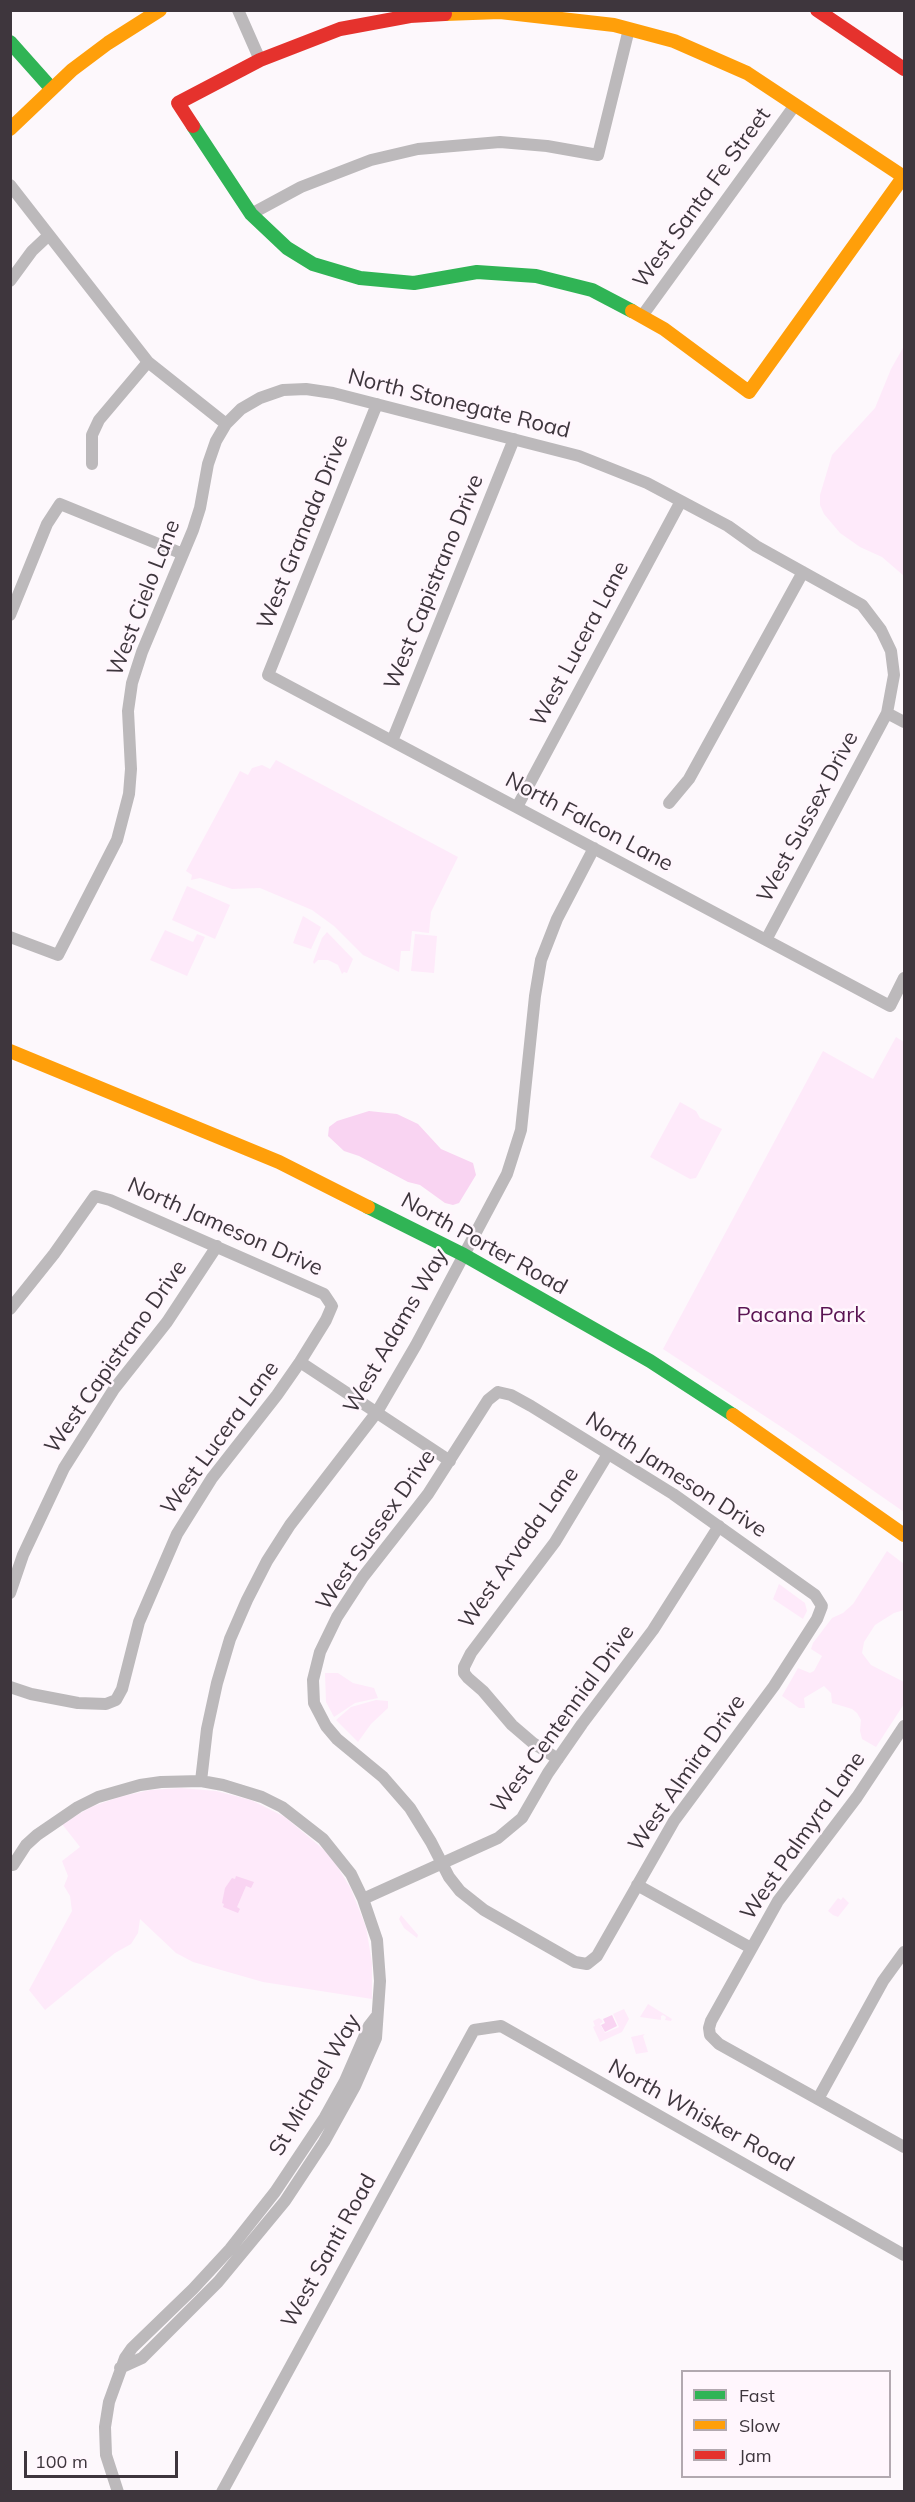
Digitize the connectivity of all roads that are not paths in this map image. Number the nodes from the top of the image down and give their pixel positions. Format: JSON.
{"nodes":[{"id":1,"x":160,"y":10,"type":"edge"},
{"id":2,"x":238,"y":10,"type":"edge"},
{"id":3,"x":817,"y":10,"type":"edge"},
{"id":4,"x":629,"y":29,"type":"junction"},
{"id":5,"x":10,"y":42,"type":"edge"},
{"id":6,"x":260,"y":60,"type":"junction"},
{"id":7,"x":904,"y":69,"type":"edge"},
{"id":8,"x":51,"y":87,"type":"junction"},
{"id":9,"x":795,"y":105,"type":"junction"},
{"id":10,"x":10,"y":129,"type":"edge"},
{"id":11,"x":904,"y":176,"type":"edge"},
{"id":12,"x":10,"y":185,"type":"edge"},
{"id":13,"x":251,"y":214,"type":"junction"},
{"id":14,"x":49,"y":235,"type":"junction"},
{"id":15,"x":10,"y":281,"type":"edge"},
{"id":16,"x":642,"y":316,"type":"junction"},
{"id":17,"x":148,"y":362,"type":"junction"},
{"id":18,"x":377,"y":404,"type":"junction"},
{"id":19,"x":226,"y":424,"type":"junction"},
{"id":20,"x":514,"y":439,"type":"junction"},
{"id":21,"x":92,"y":464,"type":"dead end"},
{"id":22,"x":681,"y":501,"type":"junction"},
{"id":23,"x":183,"y":554,"type":"junction"},
{"id":24,"x":803,"y":572,"type":"junction"},
{"id":25,"x":10,"y":615,"type":"edge"},
{"id":26,"x":268,"y":675,"type":"joint"},
{"id":27,"x":887,"y":713,"type":"junction"},
{"id":28,"x":904,"y":722,"type":"edge"},
{"id":29,"x":392,"y":741,"type":"junction"},
{"id":30,"x":669,"y":802,"type":"dead end"},
{"id":31,"x":517,"y":807,"type":"junction"},
{"id":32,"x":594,"y":848,"type":"junction"},
{"id":33,"x":10,"y":937,"type":"edge"},
{"id":34,"x":766,"y":940,"type":"junction"},
{"id":35,"x":904,"y":978,"type":"edge"},
{"id":36,"x":10,"y":1051,"type":"edge"},
{"id":37,"x":217,"y":1246,"type":"junction"},
{"id":38,"x":464,"y":1255,"type":"junction"},
{"id":39,"x":332,"y":1306,"type":"joint"},
{"id":40,"x":10,"y":1309,"type":"edge"},
{"id":41,"x":300,"y":1362,"type":"junction"},
{"id":42,"x":498,"y":1392,"type":"joint"},
{"id":43,"x":377,"y":1412,"type":"junction"},
{"id":44,"x":608,"y":1454,"type":"junction"},
{"id":45,"x":450,"y":1461,"type":"junction"},
{"id":46,"x":719,"y":1526,"type":"junction"},
{"id":47,"x":904,"y":1535,"type":"edge"},
{"id":48,"x":10,"y":1593,"type":"edge"},
{"id":49,"x":822,"y":1606,"type":"joint"},
{"id":50,"x":10,"y":1687,"type":"edge"},
{"id":51,"x":904,"y":1726,"type":"edge"},
{"id":52,"x":558,"y":1759,"type":"junction"},
{"id":53,"x":201,"y":1781,"type":"junction"},
{"id":54,"x":442,"y":1863,"type":"junction"},
{"id":55,"x":13,"y":1865,"type":"dead end"},
{"id":56,"x":637,"y":1885,"type":"junction"},
{"id":57,"x":363,"y":1899,"type":"junction"},
{"id":58,"x":751,"y":1948,"type":"junction"},
{"id":59,"x":904,"y":1952,"type":"edge"},
{"id":60,"x":474,"y":2030,"type":"joint"},
{"id":61,"x":818,"y":2099,"type":"junction"},
{"id":62,"x":904,"y":2147,"type":"edge"},
{"id":63,"x":904,"y":2255,"type":"edge"},
{"id":64,"x":118,"y":2492,"type":"edge"},
{"id":65,"x":222,"y":2492,"type":"edge"}],
"edges":[{"from":1,"to":8,"type":"street"},
{"from":2,"to":6,"type":"street"},
{"from":3,"to":7,"type":"street"},
{"from":4,"to":6,"type":"street"},
{"from":4,"to":9,"type":"street"},
{"from":4,"to":13,"type":"street"},
{"from":5,"to":8,"type":"street"},
{"from":6,"to":13,"type":"street"},
{"from":8,"to":10,"type":"street"},
{"from":9,"to":11,"type":"street"},
{"from":9,"to":16,"type":"street","name":"West Santa Fe Street"},
{"from":11,"to":16,"type":"street"},
{"from":12,"to":14,"type":"street"},
{"from":13,"to":16,"type":"street"},
{"from":14,"to":15,"type":"street"},
{"from":14,"to":17,"type":"street"},
{"from":17,"to":19,"type":"street"},
{"from":17,"to":21,"type":"street"},
{"from":18,"to":19,"type":"street","name":"North Stonegate Road"},
{"from":18,"to":20,"type":"street","name":"North Stonegate Road"},
{"from":18,"to":26,"type":"street","name":"West Granada Drive"},
{"from":19,"to":23,"type":"street","name":"West Cielo Lane"},
{"from":20,"to":22,"type":"street","name":"North Stonegate Road"},
{"from":20,"to":29,"type":"street","name":"West Capistrano Drive"},
{"from":22,"to":24,"type":"street","name":"North Stonegate Road"},
{"from":22,"to":31,"type":"street","name":"West Lucera Lane"},
{"from":23,"to":25,"type":"street"},
{"from":23,"to":33,"type":"street","name":"West Cielo Lane"},
{"from":24,"to":27,"type":"street","name":"North Stonegate Road"},
{"from":24,"to":30,"type":"street"},
{"from":26,"to":29,"type":"street","name":"North Falcon Lane"},
{"from":27,"to":28,"type":"street"},
{"from":27,"to":34,"type":"street","name":"West Sussex Drive"},
{"from":29,"to":31,"type":"street","name":"North Falcon Lane"},
{"from":31,"to":32,"type":"street","name":"North Falcon Lane"},
{"from":32,"to":34,"type":"street","name":"North Falcon Lane"},
{"from":32,"to":38,"type":"street","name":"West Adams Way"},
{"from":34,"to":35,"type":"street","name":"North Falcon Lane"},
{"from":36,"to":38,"type":"street","name":"North Porter Road"},
{"from":37,"to":39,"type":"street","name":"North Jameson Drive"},
{"from":37,"to":40,"type":"street","name":"North Jameson Drive"},
{"from":37,"to":48,"type":"street","name":"West Capistrano Drive"},
{"from":38,"to":43,"type":"street","name":"West Adams Way"},
{"from":38,"to":47,"type":"street","name":"North Porter Road"},
{"from":39,"to":41,"type":"street","name":"West Lucera Lane"},
{"from":41,"to":43,"type":"street"},
{"from":41,"to":50,"type":"street","name":"West Lucera Lane"},
{"from":42,"to":44,"type":"street","name":"North Jameson Drive"},
{"from":42,"to":45,"type":"street","name":"West Sussex Drive"},
{"from":43,"to":45,"type":"street"},
{"from":43,"to":53,"type":"street","name":"West Adams Way"},
{"from":44,"to":46,"type":"street","name":"North Jameson Drive"},
{"from":44,"to":52,"type":"street","name":"West Arvada Lane"},
{"from":45,"to":54,"type":"street","name":"West Sussex Drive"},
{"from":46,"to":49,"type":"street","name":"North Jameson Drive"},
{"from":46,"to":52,"type":"street","name":"West Centennial Drive"},
{"from":49,"to":56,"type":"street","name":"West Almira Drive"},
{"from":51,"to":58,"type":"street","name":"West Palmyra Lane"},
{"from":52,"to":54,"type":"street","name":"West Centennial Drive"},
{"from":53,"to":55,"type":"street"},
{"from":53,"to":57,"type":"street"},
{"from":54,"to":56,"type":"street","name":"West Almira Drive"},
{"from":54,"to":57,"type":"street","name":"West Centennial Drive"},
{"from":56,"to":58,"type":"street"},
{"from":57,"to":64,"type":"street","name":"St Michael Way"},
{"from":58,"to":61,"type":"street","name":"West Palmyra Lane"},
{"from":59,"to":61,"type":"street"},
{"from":60,"to":63,"type":"street","name":"North Whisker Road"},
{"from":60,"to":65,"type":"street","name":"West Santi Road"},
{"from":61,"to":62,"type":"street"}]}
